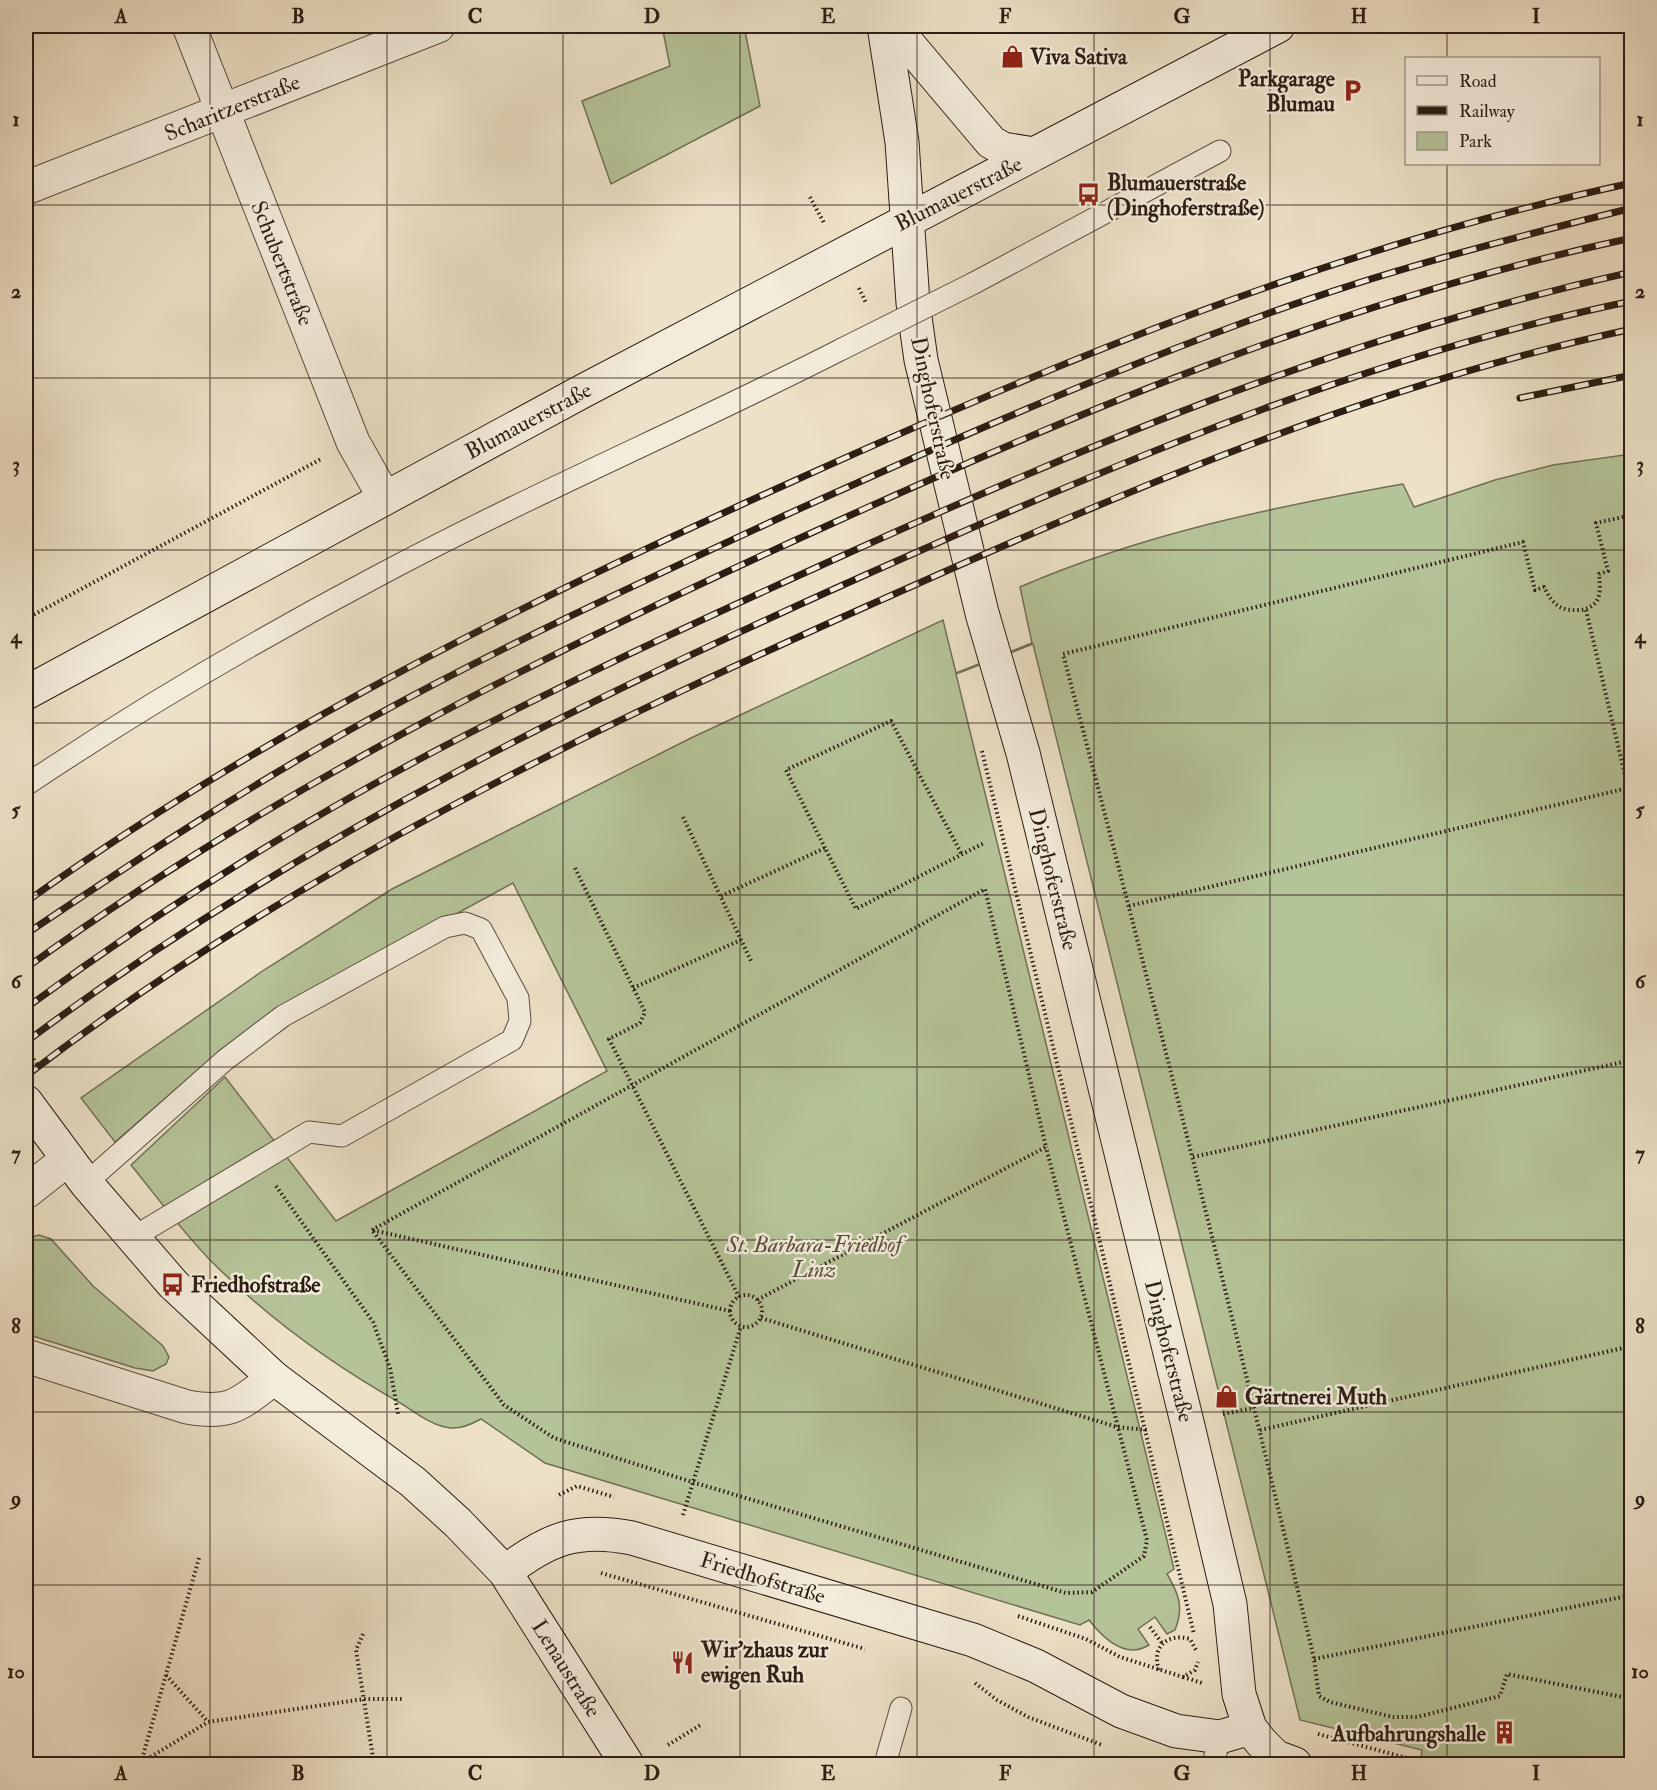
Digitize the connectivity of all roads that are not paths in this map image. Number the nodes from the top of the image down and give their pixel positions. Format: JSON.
{"nodes":[{"id":1,"x":189,"y":26,"type":"edge"},
{"id":2,"x":438,"y":26,"type":"edge"},
{"id":3,"x":884,"y":26,"type":"edge"},
{"id":4,"x":893,"y":26,"type":"edge"},
{"id":5,"x":1278,"y":26,"type":"edge"},
{"id":6,"x":222,"y":111,"type":"junction"},
{"id":7,"x":1220,"y":151,"type":"dead end"},
{"id":8,"x":1035,"y":154,"type":"junction"},
{"id":9,"x":26,"y":188,"type":"edge"},
{"id":10,"x":908,"y":219,"type":"junction"},
{"id":11,"x":384,"y":497,"type":"junction"},
{"id":12,"x":26,"y":693,"type":"edge"},
{"id":13,"x":26,"y":785,"type":"edge"},
{"id":14,"x":26,"y":1102,"type":"edge"},
{"id":15,"x":77,"y":1171,"type":"junction"},
{"id":16,"x":26,"y":1192,"type":"edge"},
{"id":17,"x":132,"y":1238,"type":"junction"},
{"id":18,"x":26,"y":1356,"type":"edge"},
{"id":19,"x":274,"y":1378,"type":"junction"},
{"id":20,"x":505,"y":1572,"type":"junction"},
{"id":21,"x":901,"y":1708,"type":"dead end"},
{"id":22,"x":1228,"y":1743,"type":"edge"},
{"id":23,"x":627,"y":1764,"type":"edge"},
{"id":24,"x":885,"y":1764,"type":"edge"},
{"id":25,"x":1295,"y":1764,"type":"edge"}],
"edges":[{"from":1,"to":6,"type":"main road","name":"Schubertstraße"},
{"from":2,"to":6,"type":"main road","name":"Scharitzerstraße"},
{"from":3,"to":10,"type":"main road","name":"Dinghoferstraße"},
{"from":4,"to":8,"type":"main road","name":"Blumauerstraße"},
{"from":5,"to":8,"type":"main road","name":"Blumauerstraße"},
{"from":6,"to":9,"type":"main road","name":"Scharitzerstraße"},
{"from":6,"to":11,"type":"main road","name":"Schubertstraße"},
{"from":7,"to":13,"type":"lane","bridge":true},
{"from":8,"to":10,"type":"main road","name":"Blumauerstraße"},
{"from":10,"to":11,"type":"main road","name":"Blumauerstraße"},
{"from":10,"to":22,"type":"main road","name":"Dinghoferstraße"},
{"from":11,"to":12,"type":"main road","name":"Blumauerstraße"},
{"from":14,"to":15,"type":"main road"},
{"from":15,"to":16,"type":"main road"},
{"from":15,"to":17,"type":"main road"},
{"from":15,"to":17,"type":"lane"},
{"from":17,"to":19,"type":"main road"},
{"from":18,"to":19,"type":"main road"},
{"from":19,"to":20,"type":"main road"},
{"from":20,"to":22,"type":"main road","name":"Friedhofstraße"},
{"from":20,"to":23,"type":"main road","name":"Lenaustraße"},
{"from":21,"to":24,"type":"lane"},
{"from":22,"to":25,"type":"main road"}]}
